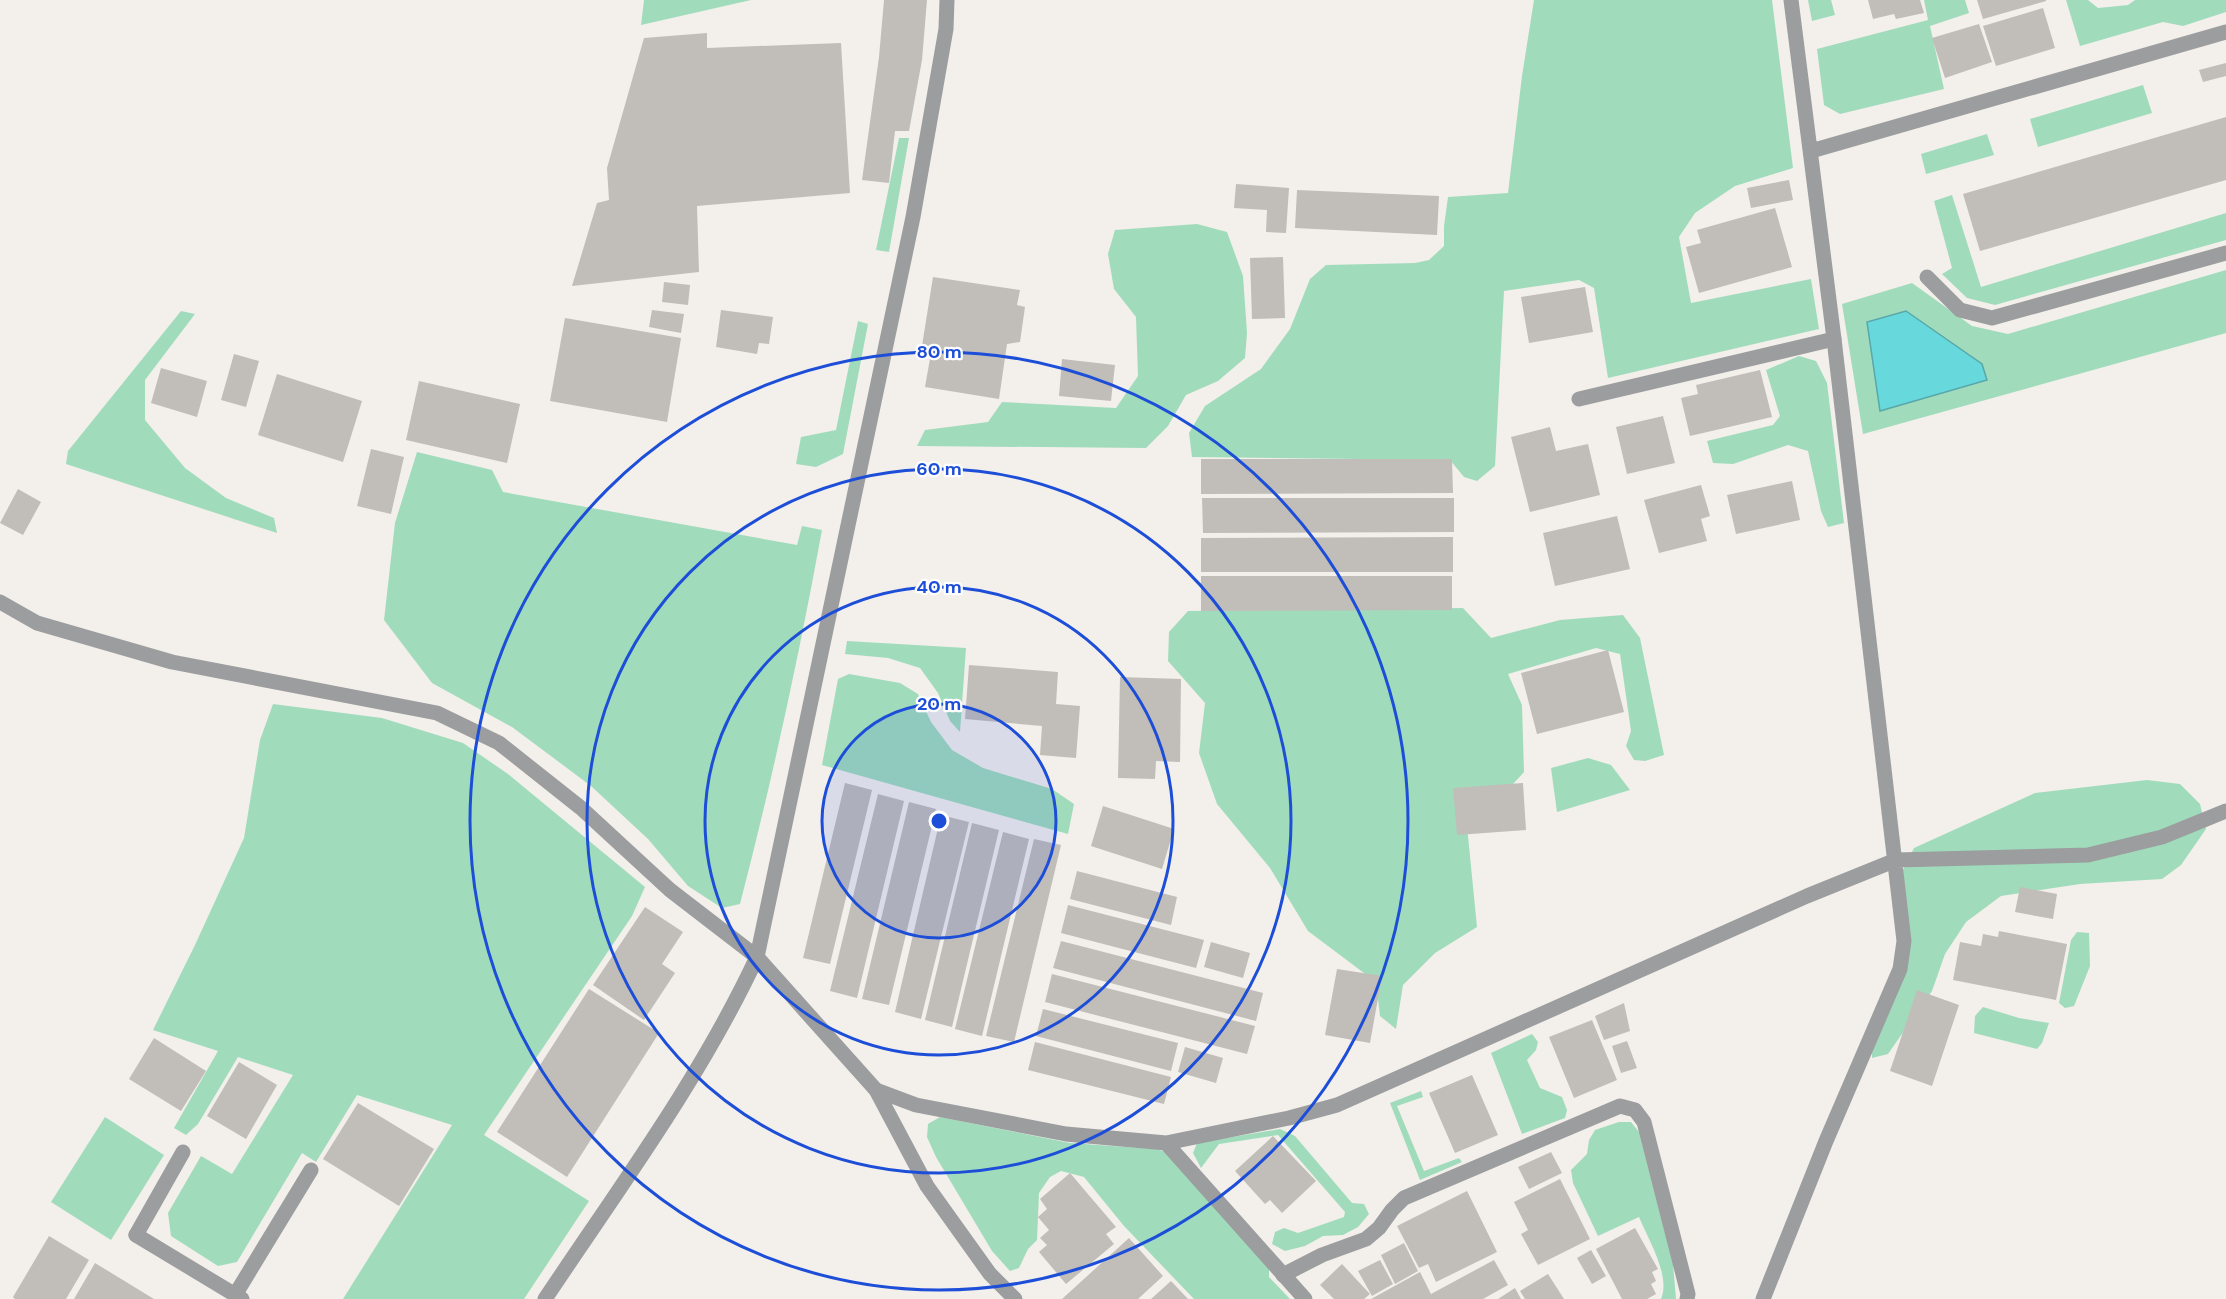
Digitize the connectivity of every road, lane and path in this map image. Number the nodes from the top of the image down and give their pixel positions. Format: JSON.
{"nodes":[{"id":1,"x":947,"y":0,"type":"edge"},
{"id":2,"x":1791,"y":0,"type":"edge"},
{"id":3,"x":2226,"y":32,"type":"edge"},
{"id":4,"x":1811,"y":151,"type":"junction"},
{"id":5,"x":2226,"y":253,"type":"edge"},
{"id":6,"x":1927,"y":277,"type":"dead end"},
{"id":7,"x":1834,"y":339,"type":"junction"},
{"id":8,"x":1579,"y":399,"type":"dead end"},
{"id":9,"x":0,"y":602,"type":"edge"},
{"id":10,"x":2226,"y":811,"type":"edge"},
{"id":11,"x":1896,"y":860,"type":"junction"},
{"id":12,"x":757,"y":957,"type":"junction"},
{"id":13,"x":876,"y":1090,"type":"junction"},
{"id":14,"x":1166,"y":1143,"type":"junction"},
{"id":15,"x":183,"y":1152,"type":"dead end"},
{"id":16,"x":311,"y":1170,"type":"dead end"},
{"id":17,"x":1283,"y":1275,"type":"junction"},
{"id":18,"x":238,"y":1297,"type":"edge"},
{"id":19,"x":544,"y":1299,"type":"edge"},
{"id":20,"x":1015,"y":1299,"type":"edge"},
{"id":21,"x":1305,"y":1299,"type":"edge"},
{"id":22,"x":1687,"y":1299,"type":"edge"},
{"id":23,"x":1763,"y":1299,"type":"edge"}],
"edges":[{"from":1,"to":12,"type":"street"},
{"from":2,"to":4,"type":"street"},
{"from":3,"to":4,"type":"street"},
{"from":4,"to":7,"type":"street"},
{"from":5,"to":6,"type":"street"},
{"from":7,"to":8,"type":"street"},
{"from":7,"to":11,"type":"street"},
{"from":9,"to":12,"type":"street"},
{"from":10,"to":11,"type":"street"},
{"from":11,"to":14,"type":"street"},
{"from":11,"to":23,"type":"street"},
{"from":12,"to":13,"type":"street"},
{"from":12,"to":19,"type":"street"},
{"from":13,"to":14,"type":"street"},
{"from":13,"to":20,"type":"street"},
{"from":14,"to":17,"type":"street"},
{"from":15,"to":18,"type":"street"},
{"from":16,"to":18,"type":"street"},
{"from":17,"to":21,"type":"street"},
{"from":17,"to":22,"type":"street"}]}
